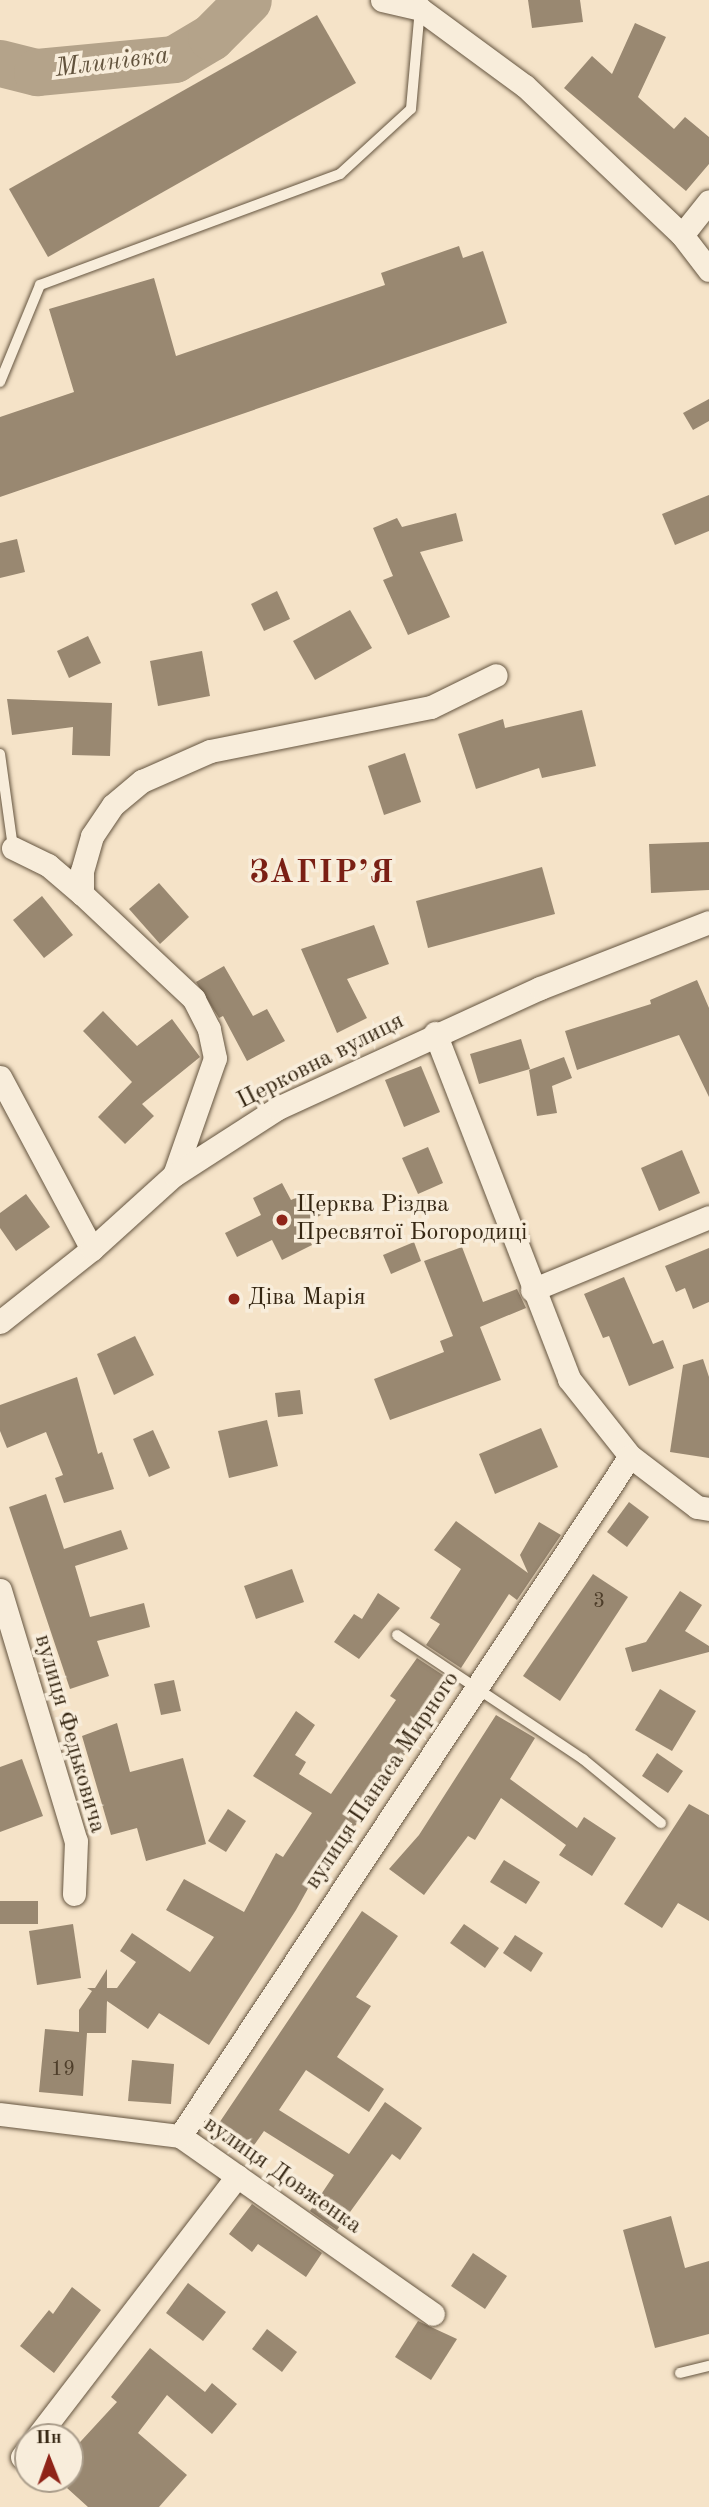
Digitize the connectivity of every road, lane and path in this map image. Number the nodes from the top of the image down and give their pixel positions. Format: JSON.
{"nodes":[{"id":1,"x":382,"y":0,"type":"edge"},
{"id":2,"x":421,"y":5,"type":"edge"},
{"id":3,"x":709,"y":201,"type":"edge"},
{"id":4,"x":682,"y":235,"type":"junction"},
{"id":5,"x":709,"y":270,"type":"edge"},
{"id":6,"x":0,"y":382,"type":"edge"},
{"id":7,"x":496,"y":675,"type":"dead end"},
{"id":8,"x":0,"y":754,"type":"edge"},
{"id":9,"x":13,"y":848,"type":"joint"},
{"id":10,"x":82,"y":894,"type":"junction"},
{"id":11,"x":709,"y":922,"type":"edge"},
{"id":12,"x":435,"y":1033,"type":"junction"},
{"id":13,"x":0,"y":1077,"type":"edge"},
{"id":14,"x":174,"y":1175,"type":"junction"},
{"id":15,"x":709,"y":1217,"type":"edge"},
{"id":16,"x":92,"y":1249,"type":"junction"},
{"id":17,"x":532,"y":1290,"type":"junction"},
{"id":18,"x":0,"y":1322,"type":"edge"},
{"id":19,"x":630,"y":1456,"type":"junction"},
{"id":20,"x":709,"y":1509,"type":"edge"},
{"id":21,"x":0,"y":1590,"type":"edge"},
{"id":22,"x":397,"y":1635,"type":"dead end"},
{"id":23,"x":477,"y":1687,"type":"junction"},
{"id":24,"x":661,"y":1822,"type":"dead end"},
{"id":25,"x":74,"y":1894,"type":"dead end"},
{"id":26,"x":0,"y":2113,"type":"edge"},
{"id":27,"x":180,"y":2136,"type":"junction"},
{"id":28,"x":237,"y":2176,"type":"junction"},
{"id":29,"x":433,"y":2314,"type":"dead end"},
{"id":30,"x":709,"y":2366,"type":"edge"},
{"id":31,"x":680,"y":2373,"type":"dead end"},
{"id":32,"x":48,"y":2423,"type":"edge"}],
"edges":[{"from":1,"to":2,"type":"street"},
{"from":2,"to":4,"type":"street"},
{"from":2,"to":6,"type":"lane"},
{"from":3,"to":4,"type":"street"},
{"from":4,"to":5,"type":"street"},
{"from":7,"to":10,"type":"street"},
{"from":8,"to":9,"type":"lane"},
{"from":9,"to":10,"type":"street"},
{"from":10,"to":14,"type":"street"},
{"from":11,"to":12,"type":"street","name":"Церковна вулиця"},
{"from":12,"to":14,"type":"street","name":"Церковна вулиця"},
{"from":12,"to":17,"type":"street"},
{"from":13,"to":16,"type":"street"},
{"from":14,"to":16,"type":"street","name":"Церковна вулиця"},
{"from":15,"to":17,"type":"street"},
{"from":16,"to":18,"type":"street","name":"Церковна вулиця"},
{"from":17,"to":19,"type":"street"},
{"from":19,"to":20,"type":"street"},
{"from":19,"to":23,"type":"street","name":"вулиця Панаса Мирного"},
{"from":21,"to":25,"type":"street","name":"вулиця Федьковича"},
{"from":22,"to":23,"type":"lane"},
{"from":23,"to":24,"type":"lane"},
{"from":23,"to":27,"type":"street","name":"вулиця Панаса Мирного"},
{"from":26,"to":27,"type":"street","name":"вулиця Довженка"},
{"from":27,"to":28,"type":"street","name":"вулиця Довженка"},
{"from":28,"to":29,"type":"street","name":"вулиця Довженка"},
{"from":28,"to":32,"type":"street"},
{"from":30,"to":31,"type":"lane"}]}
